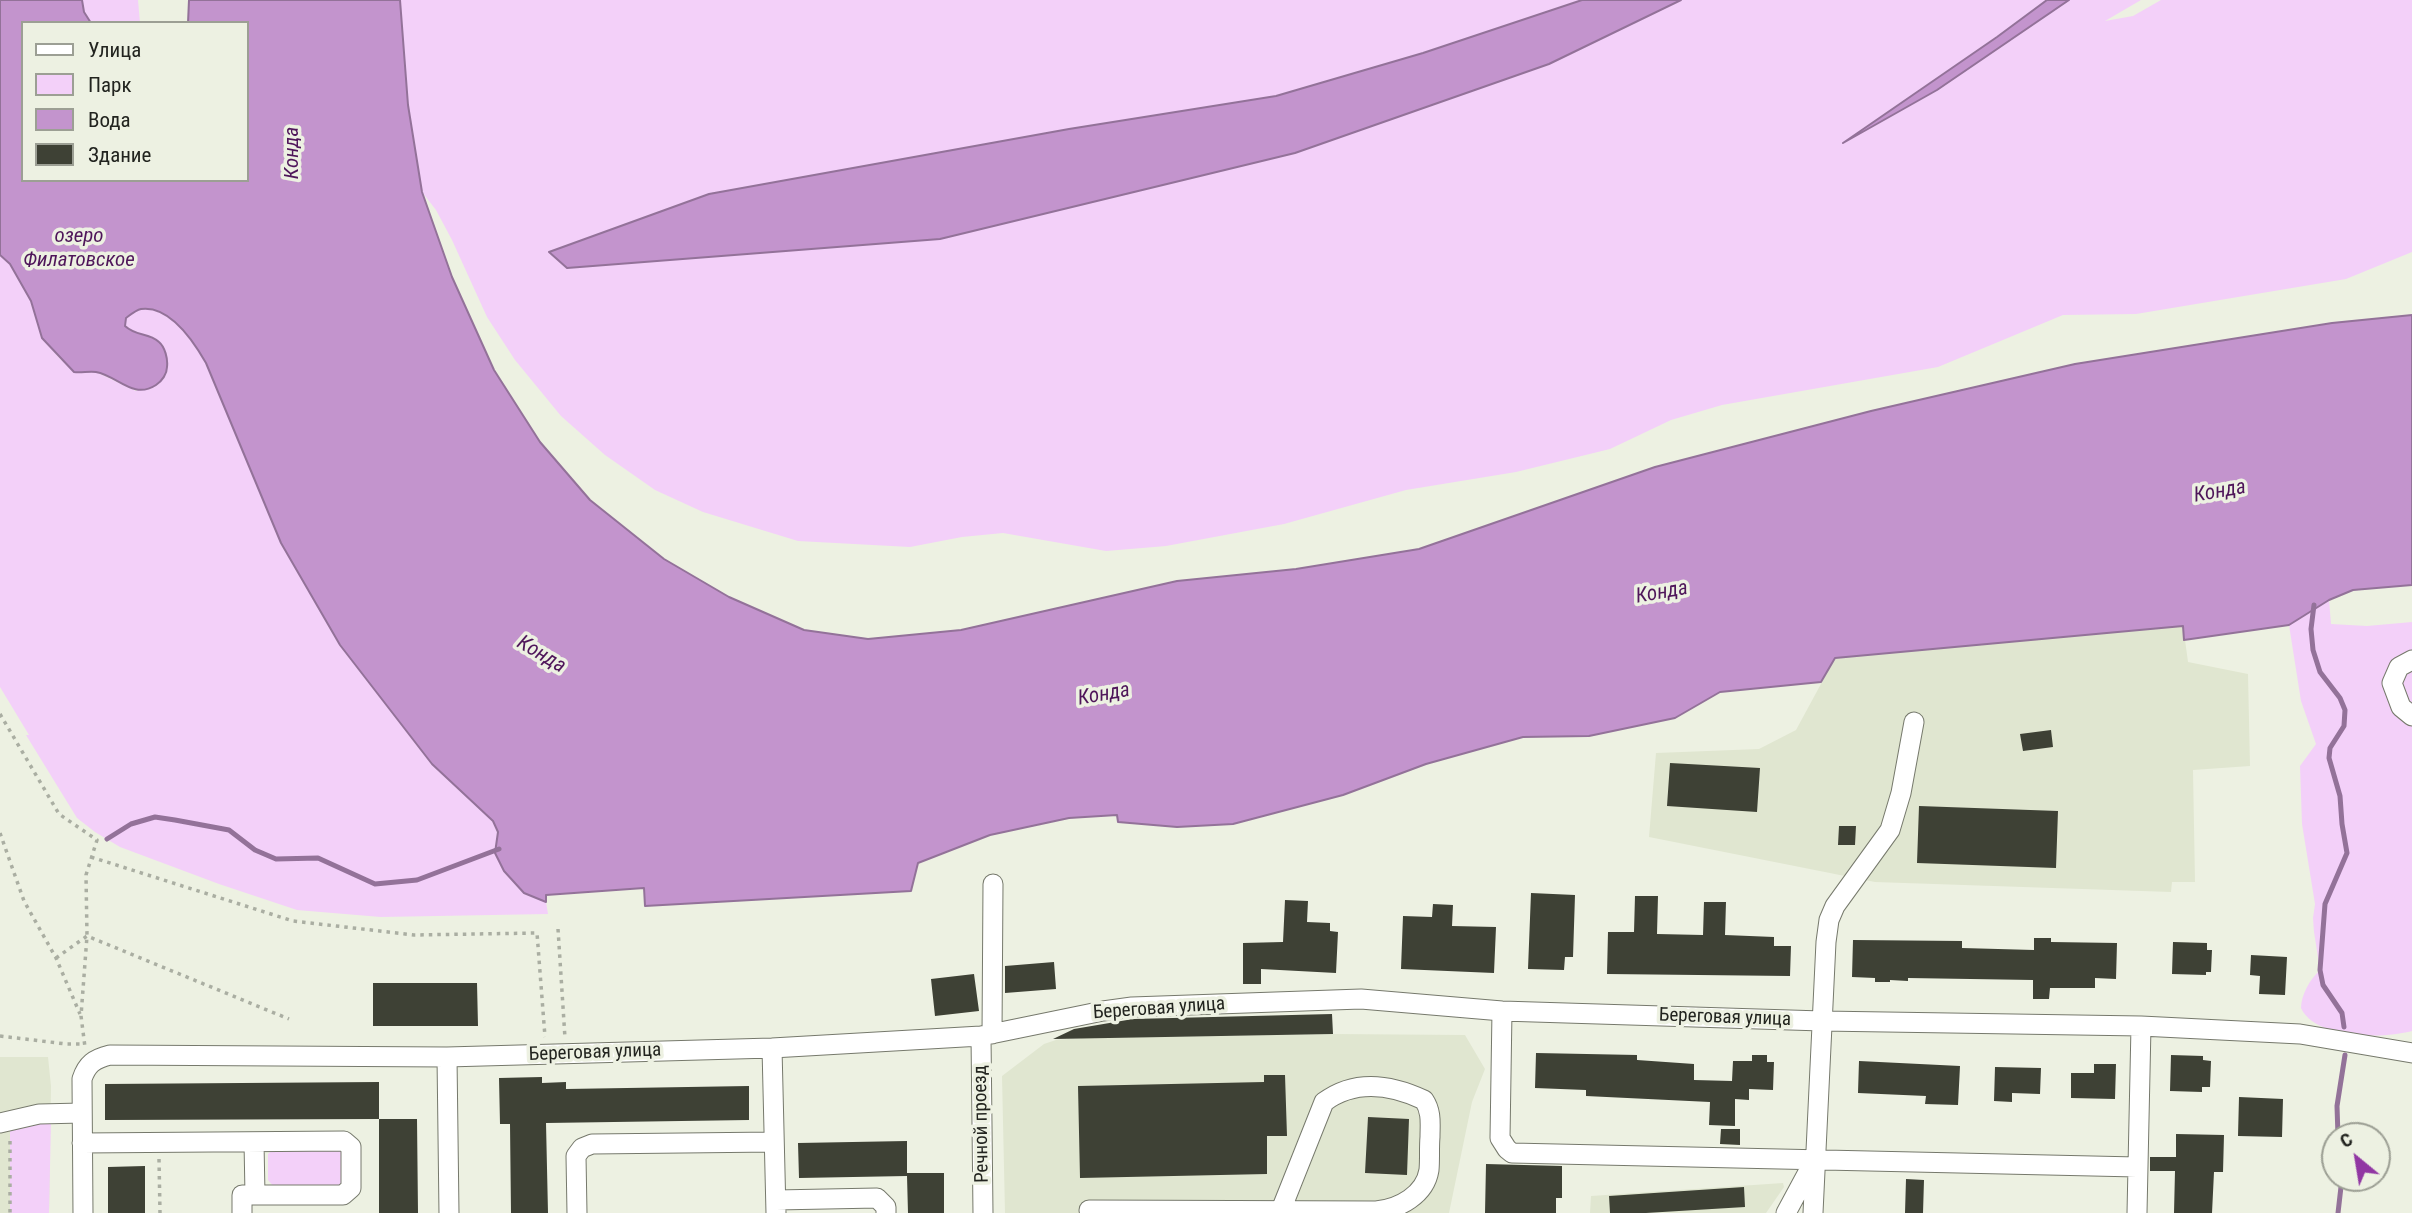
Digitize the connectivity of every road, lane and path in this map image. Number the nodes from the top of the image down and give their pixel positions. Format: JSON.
{"nodes":[{"id":1,"x":2412,"y":660,"type":"edge"},
{"id":2,"x":0,"y":714,"type":"edge"},
{"id":3,"x":2412,"y":716,"type":"edge"},
{"id":4,"x":1914,"y":722,"type":"dead end"},
{"id":5,"x":0,"y":834,"type":"edge"},
{"id":6,"x":90,"y":857,"type":"junction"},
{"id":7,"x":993,"y":884,"type":"dead end"},
{"id":8,"x":558,"y":929,"type":"dead end"},
{"id":9,"x":87,"y":936,"type":"junction"},
{"id":10,"x":57,"y":958,"type":"junction"},
{"id":11,"x":1502,"y":1011,"type":"junction"},
{"id":12,"x":81,"y":1016,"type":"junction"},
{"id":13,"x":289,"y":1019,"type":"dead end"},
{"id":14,"x":1822,"y":1021,"type":"junction"},
{"id":15,"x":2141,"y":1026,"type":"junction"},
{"id":16,"x":986,"y":1035,"type":"junction"},
{"id":17,"x":0,"y":1036,"type":"edge"},
{"id":18,"x":772,"y":1048,"type":"junction"},
{"id":19,"x":87,"y":1053,"type":"junction"},
{"id":20,"x":546,"y":1054,"type":"junction"},
{"id":21,"x":566,"y":1054,"type":"junction"},
{"id":22,"x":2412,"y":1054,"type":"edge"},
{"id":23,"x":447,"y":1057,"type":"junction"},
{"id":24,"x":82,"y":1113,"type":"junction"},
{"id":25,"x":4,"y":1122,"type":"edge"},
{"id":26,"x":158,"y":1142,"type":"junction"},
{"id":27,"x":254,"y":1142,"type":"junction"},
{"id":28,"x":774,"y":1142,"type":"junction"},
{"id":29,"x":82,"y":1143,"type":"junction"},
{"id":30,"x":1815,"y":1160,"type":"junction"},
{"id":31,"x":2137,"y":1167,"type":"junction"},
{"id":32,"x":255,"y":1195,"type":"junction"},
{"id":33,"x":776,"y":1206,"type":"edge"},
{"id":34,"x":1089,"y":1210,"type":"dead end"},
{"id":35,"x":1281,"y":1211,"type":"edge"},
{"id":36,"x":10,"y":1213,"type":"edge"},
{"id":37,"x":83,"y":1213,"type":"edge"},
{"id":38,"x":160,"y":1213,"type":"edge"},
{"id":39,"x":243,"y":1213,"type":"edge"},
{"id":40,"x":449,"y":1213,"type":"edge"},
{"id":41,"x":577,"y":1213,"type":"edge"},
{"id":42,"x":886,"y":1213,"type":"edge"},
{"id":43,"x":983,"y":1213,"type":"edge"},
{"id":44,"x":1786,"y":1213,"type":"edge"},
{"id":45,"x":1813,"y":1213,"type":"edge"},
{"id":46,"x":2137,"y":1213,"type":"edge"}],
"edges":[{"from":1,"to":3,"type":"street"},
{"from":2,"to":6,"type":"path"},
{"from":4,"to":14,"type":"street"},
{"from":5,"to":10,"type":"path"},
{"from":6,"to":9,"type":"path"},
{"from":6,"to":20,"type":"path"},
{"from":7,"to":16,"type":"street","name":"Речной проезд"},
{"from":8,"to":21,"type":"path"},
{"from":9,"to":10,"type":"path"},
{"from":9,"to":12,"type":"path"},
{"from":9,"to":13,"type":"path"},
{"from":10,"to":12,"type":"path"},
{"from":11,"to":14,"type":"street","name":"Береговая улица"},
{"from":11,"to":16,"type":"street","name":"Береговая улица"},
{"from":11,"to":30,"type":"street"},
{"from":12,"to":19,"type":"path"},
{"from":14,"to":15,"type":"street","name":"Береговая улица"},
{"from":14,"to":30,"type":"street"},
{"from":15,"to":22,"type":"street","name":"Береговая улица"},
{"from":15,"to":31,"type":"street"},
{"from":16,"to":18,"type":"street","name":"Береговая улица"},
{"from":16,"to":43,"type":"street","name":"Речной проезд"},
{"from":17,"to":19,"type":"path"},
{"from":18,"to":21,"type":"street","name":"Береговая улица"},
{"from":18,"to":28,"type":"street"},
{"from":19,"to":23,"type":"street","name":"Береговая улица"},
{"from":19,"to":24,"type":"street"},
{"from":20,"to":21,"type":"street","name":"Береговая улица"},
{"from":20,"to":23,"type":"street","name":"Береговая улица"},
{"from":23,"to":40,"type":"street"},
{"from":24,"to":25,"type":"street"},
{"from":24,"to":29,"type":"street"},
{"from":25,"to":36,"type":"path"},
{"from":26,"to":27,"type":"street"},
{"from":26,"to":29,"type":"street"},
{"from":26,"to":38,"type":"path"},
{"from":27,"to":32,"type":"street"},
{"from":27,"to":32,"type":"street"},
{"from":28,"to":33,"type":"street"},
{"from":28,"to":41,"type":"street"},
{"from":29,"to":37,"type":"street"},
{"from":30,"to":31,"type":"street"},
{"from":30,"to":44,"type":"street"},
{"from":30,"to":45,"type":"street"},
{"from":31,"to":46,"type":"street"},
{"from":32,"to":39,"type":"street"},
{"from":33,"to":42,"type":"street"},
{"from":34,"to":35,"type":"street"},
{"from":35,"to":35,"type":"street"}]}
